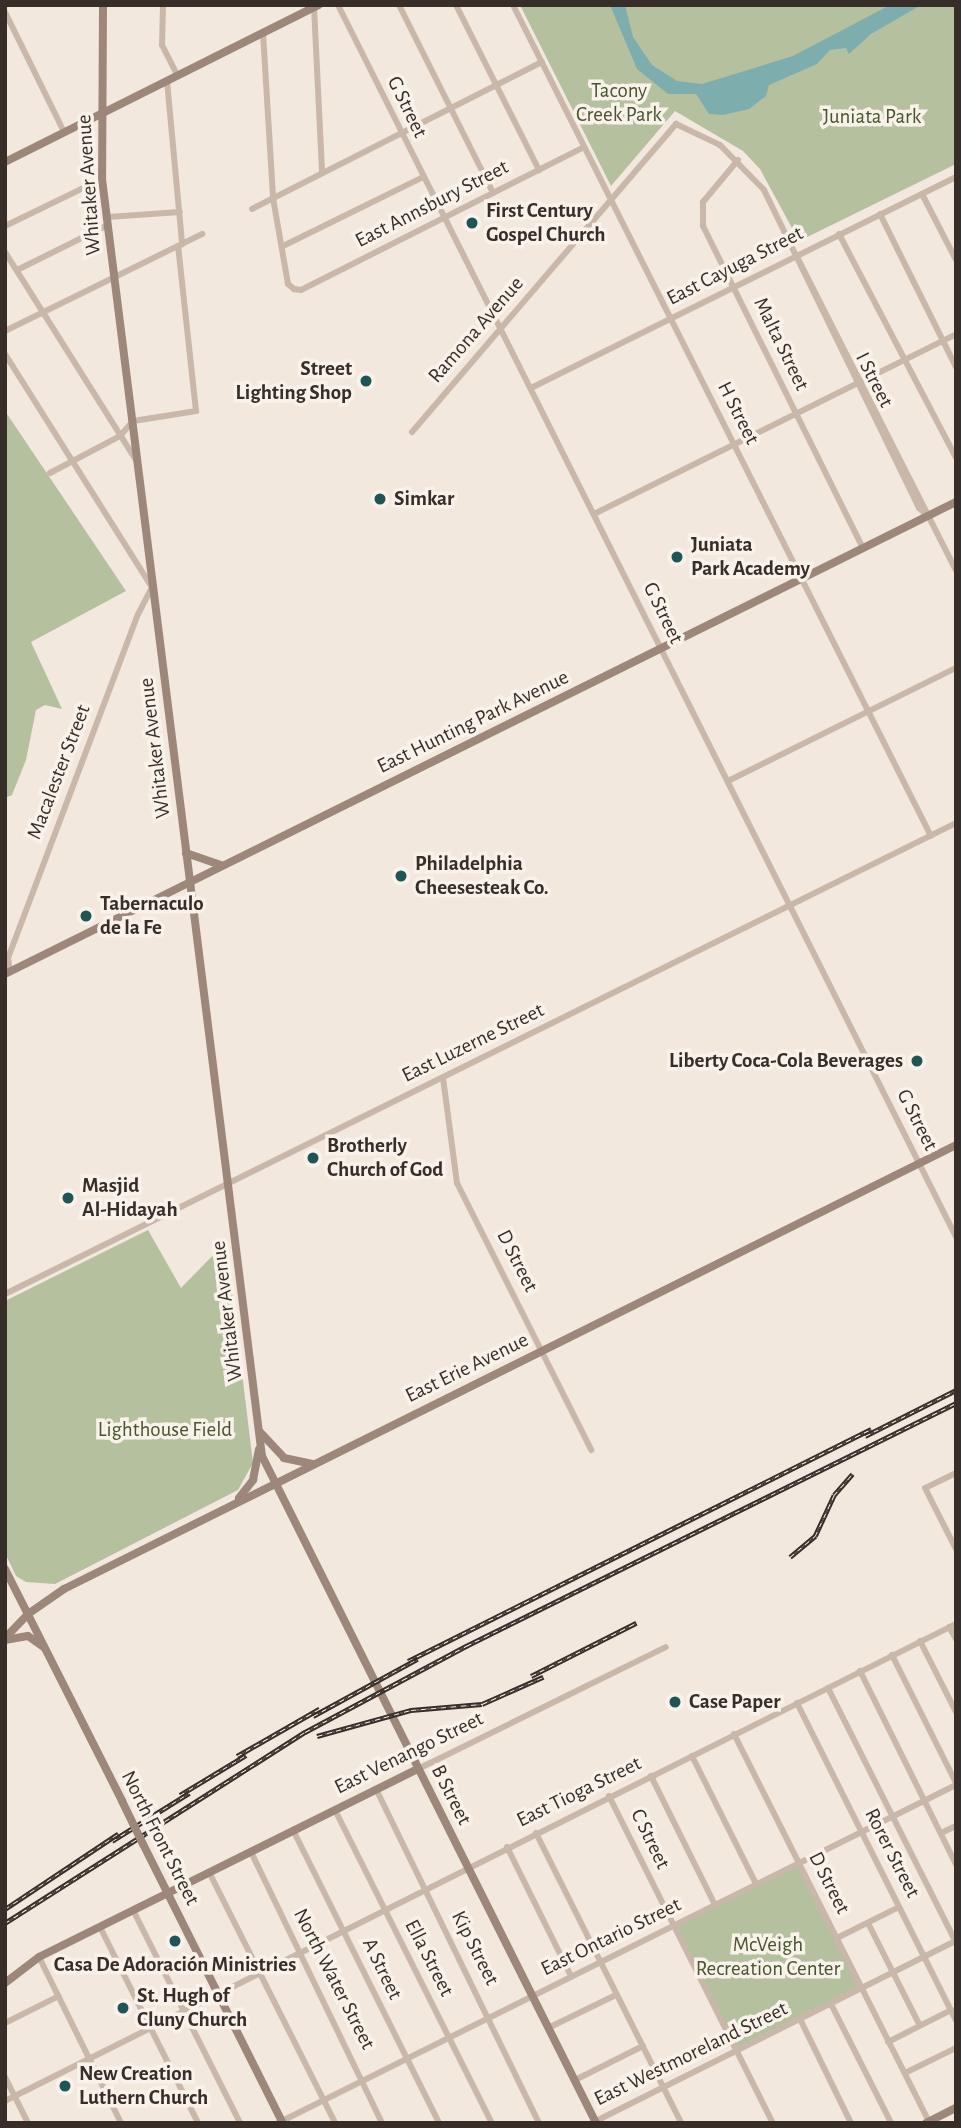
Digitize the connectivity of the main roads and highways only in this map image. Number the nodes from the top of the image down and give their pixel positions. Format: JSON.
{"nodes":[{"id":1,"x":103,"y":5,"type":"edge"},
{"id":2,"x":317,"y":6,"type":"edge"},
{"id":3,"x":100,"y":114,"type":"junction"},
{"id":4,"x":5,"y":162,"type":"edge"},
{"id":5,"x":956,"y":502,"type":"edge"},
{"id":6,"x":186,"y":853,"type":"junction"},
{"id":7,"x":223,"y":865,"type":"junction"},
{"id":8,"x":189,"y":882,"type":"junction"},
{"id":9,"x":7,"y":973,"type":"edge"},
{"id":10,"x":956,"y":1144,"type":"edge"},
{"id":11,"x":259,"y":1430,"type":"junction"},
{"id":12,"x":260,"y":1444,"type":"junction"},
{"id":13,"x":321,"y":1460,"type":"junction"},
{"id":14,"x":276,"y":1483,"type":"junction"},
{"id":15,"x":230,"y":1506,"type":"junction"},
{"id":16,"x":5,"y":1569,"type":"edge"},
{"id":17,"x":28,"y":1614,"type":"junction"},
{"id":18,"x":5,"y":1639,"type":"edge"},
{"id":19,"x":46,"y":1649,"type":"junction"},
{"id":20,"x":418,"y":1769,"type":"junction"},
{"id":21,"x":168,"y":1893,"type":"junction"},
{"id":22,"x":5,"y":1983,"type":"edge"},
{"id":23,"x":956,"y":2108,"type":"edge"},
{"id":24,"x":281,"y":2122,"type":"edge"},
{"id":25,"x":594,"y":2122,"type":"edge"},
{"id":26,"x":929,"y":2122,"type":"edge"}],
"edges":[{"from":1,"to":3,"type":"main road","name":"Whitaker Avenue"},
{"from":2,"to":3,"type":"main road"},
{"from":3,"to":4,"type":"main road"},
{"from":3,"to":6,"type":"main road","name":"Whitaker Avenue"},
{"from":5,"to":7,"type":"main road","name":"East Hunting Park Avenue"},
{"from":6,"to":7,"type":"main road"},
{"from":6,"to":8,"type":"main road","name":"Whitaker Avenue"},
{"from":7,"to":8,"type":"main road","name":"East Hunting Park Avenue"},
{"from":8,"to":9,"type":"main road","name":"East Hunting Park Avenue"},
{"from":8,"to":11,"type":"main road","name":"Whitaker Avenue"},
{"from":10,"to":13,"type":"main road","name":"East Erie Avenue"},
{"from":11,"to":12,"type":"main road","name":"Whitaker Avenue"},
{"from":11,"to":13,"type":"main road"},
{"from":12,"to":14,"type":"main road","name":"Whitaker Avenue"},
{"from":12,"to":15,"type":"main road"},
{"from":13,"to":14,"type":"main road","name":"East Erie Avenue"},
{"from":14,"to":15,"type":"main road","name":"East Erie Avenue"},
{"from":14,"to":20,"type":"main road","name":"B Street"},
{"from":15,"to":17,"type":"main road","name":"East Erie Avenue"},
{"from":16,"to":17,"type":"main road","name":"North Front Street"},
{"from":17,"to":18,"type":"main road","name":"East Erie Avenue"},
{"from":17,"to":19,"type":"main road","name":"North Front Street"},
{"from":18,"to":19,"type":"main road"},
{"from":19,"to":21,"type":"main road","name":"North Front Street","bridge":true},
{"from":20,"to":21,"type":"main road","name":"East Venango Street"},
{"from":20,"to":25,"type":"main road","name":"B Street"},
{"from":21,"to":22,"type":"main road","name":"East Venango Street"},
{"from":21,"to":24,"type":"main road","name":"North Front Street"},
{"from":23,"to":26,"type":"main road"}]}
